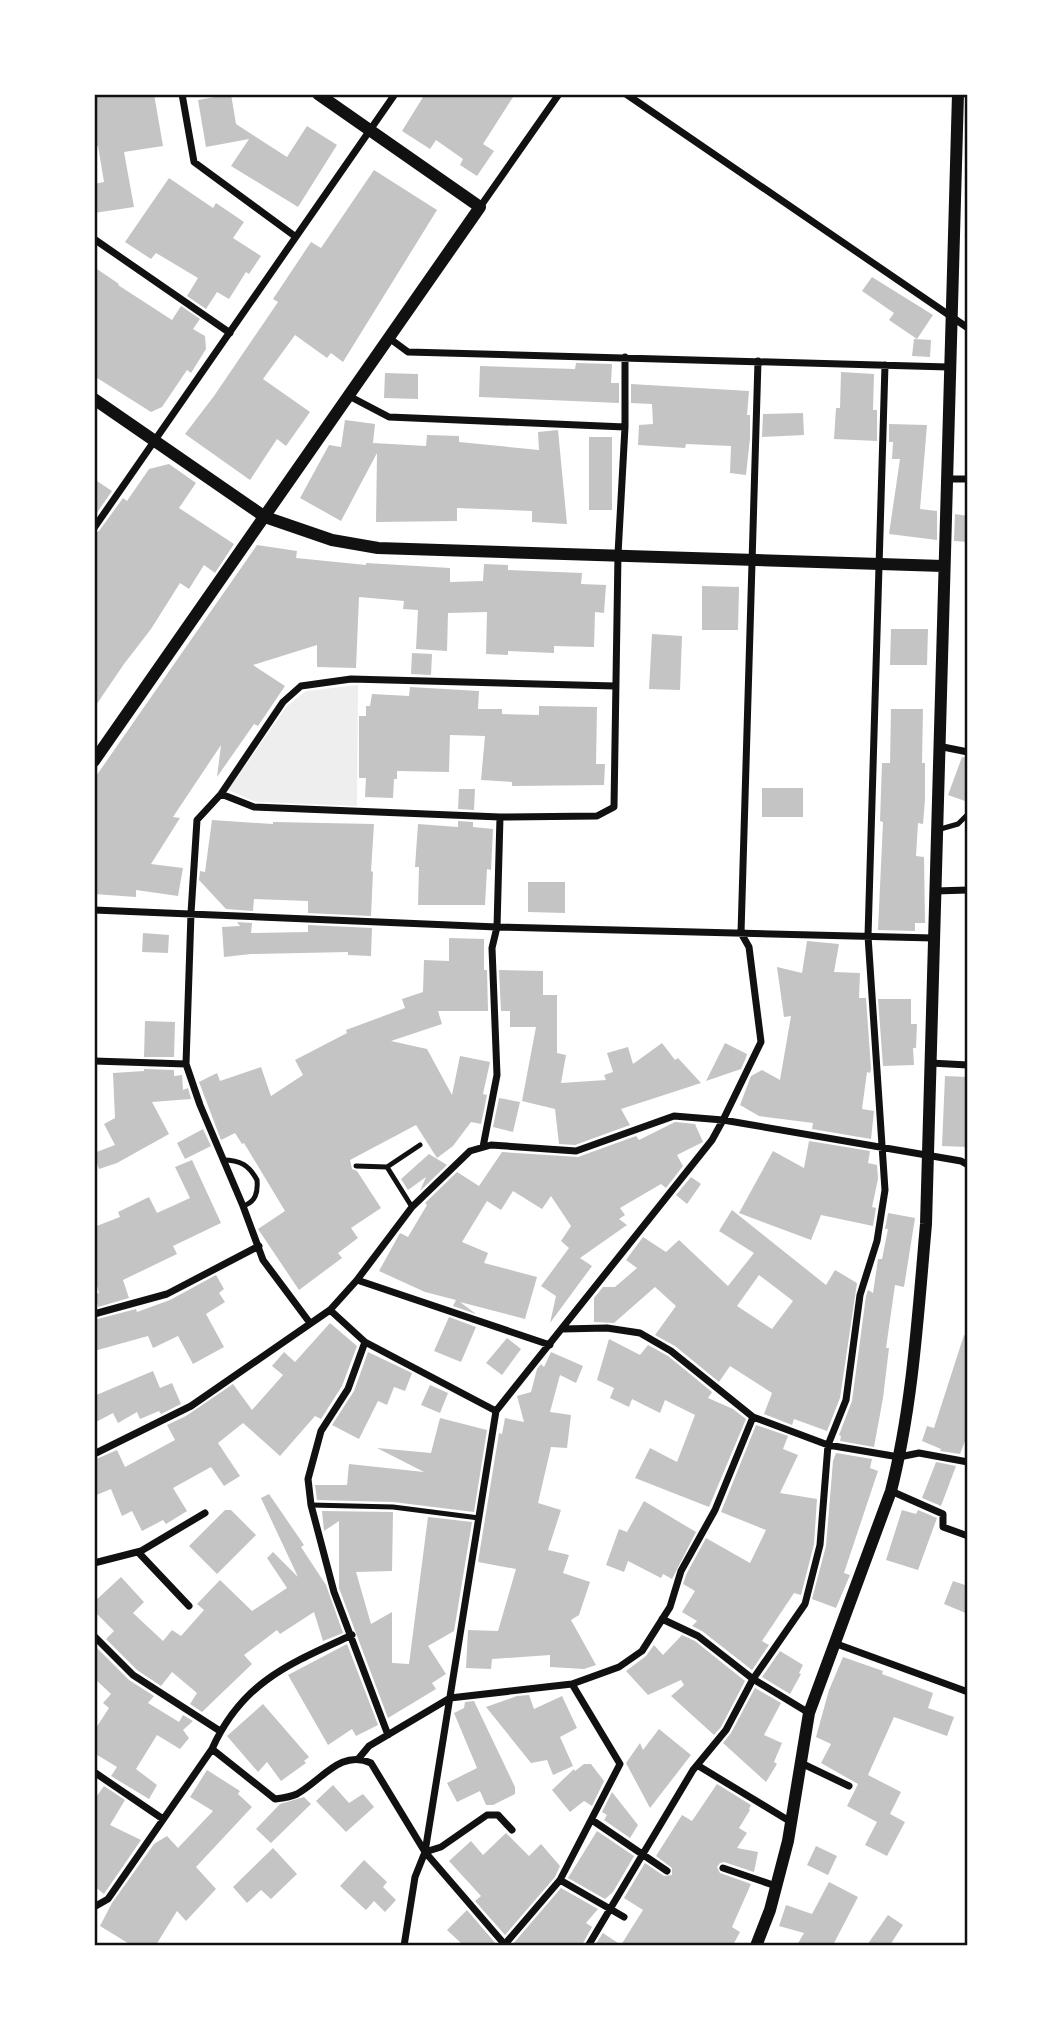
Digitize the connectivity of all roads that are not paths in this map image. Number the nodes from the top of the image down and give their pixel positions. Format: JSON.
{"nodes":[{"id":1,"x":182,"y":94,"type":"edge"},
{"id":2,"x":318,"y":94,"type":"edge"},
{"id":3,"x":395,"y":94,"type":"edge"},
{"id":4,"x":559,"y":94,"type":"edge"},
{"id":5,"x":626,"y":94,"type":"edge"},
{"id":6,"x":958,"y":94,"type":"edge"},
{"id":7,"x":370,"y":131,"type":"junction"},
{"id":8,"x":480,"y":207,"type":"junction"},
{"id":9,"x":296,"y":237,"type":"junction"},
{"id":10,"x":94,"y":239,"type":"edge"},
{"id":11,"x":950,"y":318,"type":"junction"},
{"id":12,"x":968,"y":328,"type":"edge"},
{"id":13,"x":230,"y":333,"type":"junction"},
{"id":14,"x":389,"y":338,"type":"junction"},
{"id":15,"x":625,"y":357,"type":"junction"},
{"id":16,"x":758,"y":360,"type":"junction"},
{"id":17,"x":886,"y":365,"type":"junction"},
{"id":18,"x":948,"y":368,"type":"junction"},
{"id":19,"x":349,"y":396,"type":"junction"},
{"id":20,"x":94,"y":399,"type":"edge"},
{"id":21,"x":625,"y":427,"type":"junction"},
{"id":22,"x":156,"y":440,"type":"junction"},
{"id":23,"x":945,"y":479,"type":"junction"},
{"id":24,"x":968,"y":479,"type":"edge"},
{"id":25,"x":265,"y":516,"type":"junction"},
{"id":26,"x":94,"y":528,"type":"edge"},
{"id":27,"x":618,"y":554,"type":"junction"},
{"id":28,"x":753,"y":559,"type":"junction"},
{"id":29,"x":880,"y":564,"type":"junction"},
{"id":30,"x":943,"y":566,"type":"junction"},
{"id":31,"x":615,"y":687,"type":"junction"},
{"id":32,"x":938,"y":746,"type":"junction"},
{"id":33,"x":968,"y":752,"type":"edge"},
{"id":34,"x":94,"y":761,"type":"edge"},
{"id":35,"x":221,"y":794,"type":"junction"},
{"id":36,"x":968,"y":814,"type":"edge"},
{"id":37,"x":500,"y":817,"type":"junction"},
{"id":38,"x":936,"y":830,"type":"junction"},
{"id":39,"x":968,"y":890,"type":"edge"},
{"id":40,"x":934,"y":891,"type":"junction"},
{"id":41,"x":94,"y":910,"type":"edge"},
{"id":42,"x":191,"y":913,"type":"junction"},
{"id":43,"x":497,"y":928,"type":"junction"},
{"id":44,"x":741,"y":933,"type":"junction"},
{"id":45,"x":868,"y":936,"type":"junction"},
{"id":46,"x":933,"y":938,"type":"junction"},
{"id":47,"x":94,"y":1061,"type":"edge"},
{"id":48,"x":930,"y":1063,"type":"junction"},
{"id":49,"x":186,"y":1064,"type":"junction"},
{"id":50,"x":968,"y":1065,"type":"edge"},
{"id":51,"x":723,"y":1120,"type":"junction"},
{"id":52,"x":420,"y":1145,"type":"dead end"},
{"id":53,"x":483,"y":1147,"type":"junction"},
{"id":54,"x":883,"y":1148,"type":"junction"},
{"id":55,"x":927,"y":1155,"type":"junction"},
{"id":56,"x":223,"y":1160,"type":"junction"},
{"id":57,"x":968,"y":1165,"type":"edge"},
{"id":58,"x":356,"y":1166,"type":"dead end"},
{"id":59,"x":387,"y":1167,"type":"junction"},
{"id":60,"x":243,"y":1206,"type":"junction"},
{"id":61,"x":412,"y":1208,"type":"junction"},
{"id":62,"x":259,"y":1246,"type":"junction"},
{"id":63,"x":357,"y":1280,"type":"junction"},
{"id":64,"x":330,"y":1310,"type":"junction"},
{"id":65,"x":94,"y":1314,"type":"edge"},
{"id":66,"x":310,"y":1323,"type":"junction"},
{"id":67,"x":562,"y":1329,"type":"junction"},
{"id":68,"x":365,"y":1342,"type":"junction"},
{"id":69,"x":550,"y":1345,"type":"junction"},
{"id":70,"x":496,"y":1411,"type":"junction"},
{"id":71,"x":753,"y":1417,"type":"junction"},
{"id":72,"x":828,"y":1445,"type":"junction"},
{"id":73,"x":94,"y":1454,"type":"edge"},
{"id":74,"x":899,"y":1457,"type":"junction"},
{"id":75,"x":968,"y":1462,"type":"edge"},
{"id":76,"x":891,"y":1490,"type":"junction"},
{"id":77,"x":311,"y":1505,"type":"junction"},
{"id":78,"x":205,"y":1513,"type":"dead end"},
{"id":79,"x":479,"y":1518,"type":"junction"},
{"id":80,"x":968,"y":1536,"type":"edge"},
{"id":81,"x":138,"y":1552,"type":"junction"},
{"id":82,"x":94,"y":1563,"type":"edge"},
{"id":83,"x":189,"y":1606,"type":"dead end"},
{"id":84,"x":662,"y":1619,"type":"junction"},
{"id":85,"x":352,"y":1635,"type":"junction"},
{"id":86,"x":94,"y":1636,"type":"edge"},
{"id":87,"x":834,"y":1643,"type":"junction"},
{"id":88,"x":753,"y":1679,"type":"junction"},
{"id":89,"x":572,"y":1684,"type":"junction"},
{"id":90,"x":968,"y":1692,"type":"edge"},
{"id":91,"x":450,"y":1698,"type":"junction"},
{"id":92,"x":809,"y":1713,"type":"junction"},
{"id":93,"x":220,"y":1731,"type":"junction"},
{"id":94,"x":388,"y":1735,"type":"junction"},
{"id":95,"x":212,"y":1749,"type":"junction"},
{"id":96,"x":359,"y":1758,"type":"junction"},
{"id":97,"x":801,"y":1763,"type":"junction"},
{"id":98,"x":697,"y":1765,"type":"junction"},
{"id":99,"x":94,"y":1772,"type":"edge"},
{"id":100,"x":849,"y":1786,"type":"dead end"},
{"id":101,"x":163,"y":1819,"type":"junction"},
{"id":102,"x":592,"y":1820,"type":"junction"},
{"id":103,"x":791,"y":1822,"type":"junction"},
{"id":104,"x":512,"y":1830,"type":"dead end"},
{"id":105,"x":425,"y":1852,"type":"junction"},
{"id":106,"x":643,"y":1853,"type":"junction"},
{"id":107,"x":723,"y":1868,"type":"dead end"},
{"id":108,"x":667,"y":1871,"type":"dead end"},
{"id":109,"x":559,"y":1880,"type":"junction"},
{"id":110,"x":776,"y":1886,"type":"junction"},
{"id":111,"x":94,"y":1907,"type":"edge"},
{"id":112,"x":610,"y":1909,"type":"junction"},
{"id":113,"x":624,"y":1917,"type":"dead end"},
{"id":114,"x":404,"y":1945,"type":"edge"},
{"id":115,"x":506,"y":1945,"type":"edge"},
{"id":116,"x":588,"y":1945,"type":"edge"},
{"id":117,"x":756,"y":1945,"type":"edge"}],
"edges":[{"from":1,"to":9,"type":"street"},
{"from":2,"to":7,"type":"street"},
{"from":3,"to":7,"type":"street"},
{"from":4,"to":8,"type":"street"},
{"from":5,"to":11,"type":"street"},
{"from":6,"to":11,"type":"street"},
{"from":7,"to":8,"type":"street"},
{"from":7,"to":9,"type":"street"},
{"from":8,"to":14,"type":"street"},
{"from":9,"to":13,"type":"street"},
{"from":10,"to":13,"type":"street"},
{"from":11,"to":12,"type":"street"},
{"from":11,"to":18,"type":"street"},
{"from":13,"to":22,"type":"street"},
{"from":14,"to":15,"type":"street"},
{"from":14,"to":19,"type":"street"},
{"from":15,"to":16,"type":"street"},
{"from":15,"to":21,"type":"street"},
{"from":16,"to":17,"type":"street"},
{"from":16,"to":28,"type":"street"},
{"from":17,"to":18,"type":"street"},
{"from":17,"to":29,"type":"street"},
{"from":18,"to":23,"type":"street"},
{"from":19,"to":21,"type":"street"},
{"from":19,"to":25,"type":"street"},
{"from":20,"to":22,"type":"street"},
{"from":21,"to":27,"type":"street"},
{"from":22,"to":25,"type":"street"},
{"from":22,"to":26,"type":"street"},
{"from":23,"to":24,"type":"street"},
{"from":23,"to":30,"type":"street"},
{"from":25,"to":27,"type":"street"},
{"from":25,"to":34,"type":"street"},
{"from":27,"to":28,"type":"street"},
{"from":27,"to":31,"type":"street"},
{"from":28,"to":29,"type":"street"},
{"from":28,"to":44,"type":"street"},
{"from":29,"to":30,"type":"street"},
{"from":29,"to":45,"type":"street"},
{"from":30,"to":32,"type":"street"},
{"from":31,"to":35,"type":"street"},
{"from":31,"to":37,"type":"street"},
{"from":32,"to":33,"type":"street"},
{"from":32,"to":38,"type":"street"},
{"from":35,"to":37,"type":"street"},
{"from":35,"to":42,"type":"street"},
{"from":36,"to":38,"type":"lane"},
{"from":37,"to":43,"type":"street"},
{"from":38,"to":40,"type":"street"},
{"from":39,"to":40,"type":"street"},
{"from":40,"to":46,"type":"street"},
{"from":41,"to":42,"type":"street"},
{"from":42,"to":43,"type":"street"},
{"from":42,"to":49,"type":"street"},
{"from":43,"to":44,"type":"street"},
{"from":43,"to":53,"type":"street"},
{"from":44,"to":45,"type":"street"},
{"from":44,"to":51,"type":"street"},
{"from":45,"to":46,"type":"street"},
{"from":45,"to":54,"type":"street"},
{"from":46,"to":48,"type":"street"},
{"from":47,"to":49,"type":"street"},
{"from":48,"to":50,"type":"street"},
{"from":48,"to":55,"type":"street"},
{"from":49,"to":56,"type":"street"},
{"from":51,"to":53,"type":"street"},
{"from":51,"to":54,"type":"street"},
{"from":51,"to":67,"type":"street"},
{"from":52,"to":59,"type":"lane"},
{"from":53,"to":61,"type":"street"},
{"from":54,"to":55,"type":"street"},
{"from":54,"to":72,"type":"street"},
{"from":55,"to":57,"type":"street"},
{"from":55,"to":74,"type":"street"},
{"from":56,"to":60,"type":"street"},
{"from":56,"to":60,"type":"lane"},
{"from":58,"to":59,"type":"lane"},
{"from":59,"to":61,"type":"lane"},
{"from":60,"to":62,"type":"street"},
{"from":61,"to":63,"type":"street"},
{"from":62,"to":65,"type":"street"},
{"from":62,"to":66,"type":"street"},
{"from":63,"to":64,"type":"street"},
{"from":63,"to":69,"type":"street"},
{"from":64,"to":66,"type":"street"},
{"from":64,"to":68,"type":"street"},
{"from":66,"to":73,"type":"street"},
{"from":67,"to":69,"type":"street"},
{"from":67,"to":71,"type":"street"},
{"from":68,"to":70,"type":"street"},
{"from":68,"to":77,"type":"street"},
{"from":69,"to":70,"type":"street"},
{"from":70,"to":79,"type":"street"},
{"from":71,"to":72,"type":"street"},
{"from":71,"to":84,"type":"street"},
{"from":72,"to":74,"type":"street"},
{"from":72,"to":88,"type":"street"},
{"from":74,"to":75,"type":"street"},
{"from":74,"to":76,"type":"street"},
{"from":76,"to":80,"type":"street"},
{"from":76,"to":87,"type":"street"},
{"from":77,"to":79,"type":"lane"},
{"from":77,"to":85,"type":"street"},
{"from":78,"to":81,"type":"street"},
{"from":79,"to":91,"type":"street"},
{"from":81,"to":82,"type":"street"},
{"from":81,"to":83,"type":"street"},
{"from":84,"to":88,"type":"street"},
{"from":84,"to":89,"type":"street"},
{"from":85,"to":93,"type":"street"},
{"from":85,"to":94,"type":"street"},
{"from":86,"to":93,"type":"street"},
{"from":87,"to":90,"type":"street"},
{"from":87,"to":92,"type":"street"},
{"from":88,"to":92,"type":"street"},
{"from":88,"to":98,"type":"street"},
{"from":89,"to":91,"type":"street"},
{"from":89,"to":102,"type":"street"},
{"from":91,"to":94,"type":"street"},
{"from":91,"to":105,"type":"street"},
{"from":92,"to":97,"type":"street"},
{"from":93,"to":95,"type":"street"},
{"from":94,"to":96,"type":"street"},
{"from":95,"to":96,"type":"street"},
{"from":95,"to":101,"type":"street"},
{"from":96,"to":105,"type":"street"},
{"from":97,"to":100,"type":"street"},
{"from":97,"to":103,"type":"street"},
{"from":98,"to":103,"type":"street"},
{"from":98,"to":106,"type":"street"},
{"from":99,"to":101,"type":"street"},
{"from":101,"to":111,"type":"street"},
{"from":102,"to":106,"type":"street"},
{"from":102,"to":109,"type":"street"},
{"from":103,"to":110,"type":"street"},
{"from":104,"to":105,"type":"street"},
{"from":105,"to":114,"type":"street"},
{"from":105,"to":115,"type":"street"},
{"from":106,"to":108,"type":"street"},
{"from":106,"to":112,"type":"street"},
{"from":107,"to":110,"type":"street"},
{"from":109,"to":112,"type":"street"},
{"from":109,"to":115,"type":"street"},
{"from":110,"to":117,"type":"street"},
{"from":112,"to":113,"type":"street"},
{"from":112,"to":116,"type":"street"}]}
